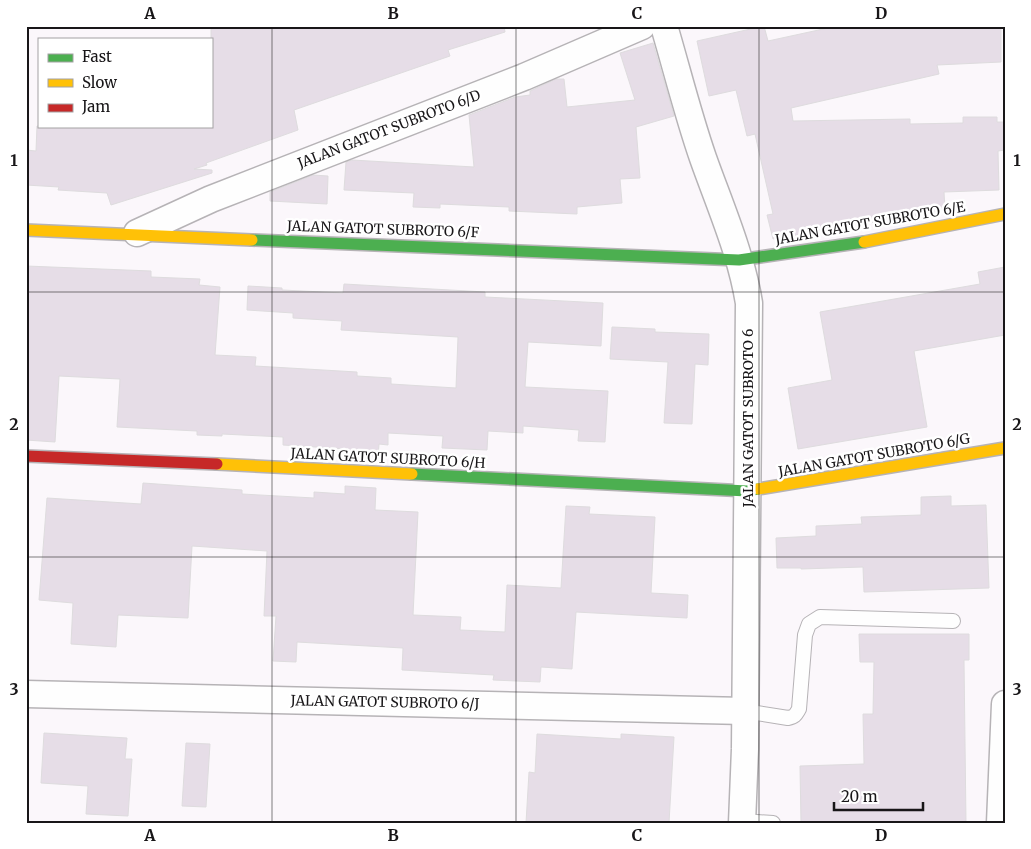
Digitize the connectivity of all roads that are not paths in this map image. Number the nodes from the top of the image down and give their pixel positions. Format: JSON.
{"nodes":[{"id":1,"x":642,"y":26,"type":"edge"},
{"id":2,"x":664,"y":26,"type":"edge"},
{"id":3,"x":1005,"y":214,"type":"edge"},
{"id":4,"x":26,"y":230,"type":"edge"},
{"id":5,"x":137,"y":233,"type":"junction"},
{"id":6,"x":739,"y":260,"type":"junction"},
{"id":7,"x":1005,"y":448,"type":"edge"},
{"id":8,"x":26,"y":456,"type":"edge"},
{"id":9,"x":747,"y":491,"type":"junction"},
{"id":10,"x":953,"y":621,"type":"dead end"},
{"id":11,"x":26,"y":694,"type":"edge"},
{"id":12,"x":1005,"y":704,"type":"edge"},
{"id":13,"x":744,"y":711,"type":"junction"},
{"id":14,"x":742,"y":822,"type":"edge"},
{"id":15,"x":773,"y":823,"type":"edge"},
{"id":16,"x":1000,"y":823,"type":"edge"}],
"edges":[{"from":1,"to":5,"type":"street","name":"JALAN GATOT SUBROTO 6/D"},
{"from":2,"to":6,"type":"street","name":"JALAN GATOT SUBROTO 6"},
{"from":3,"to":6,"type":"street","name":"JALAN GATOT SUBROTO 6/E"},
{"from":4,"to":5,"type":"street","name":"JALAN GATOT SUBROTO 6/F"},
{"from":5,"to":6,"type":"street","name":"JALAN GATOT SUBROTO 6/F"},
{"from":6,"to":9,"type":"street","name":"JALAN GATOT SUBROTO 6"},
{"from":7,"to":9,"type":"street","name":"JALAN GATOT SUBROTO 6/G"},
{"from":8,"to":9,"type":"street","name":"JALAN GATOT SUBROTO 6/H"},
{"from":9,"to":13,"type":"street","name":"JALAN GATOT SUBROTO 6"},
{"from":10,"to":13,"type":"lane"},
{"from":11,"to":13,"type":"street","name":"JALAN GATOT SUBROTO 6/J"},
{"from":12,"to":16,"type":"street"},
{"from":13,"to":14,"type":"street","name":"JALAN GATOT SUBROTO 6"},
{"from":14,"to":15,"type":"lane"}]}
